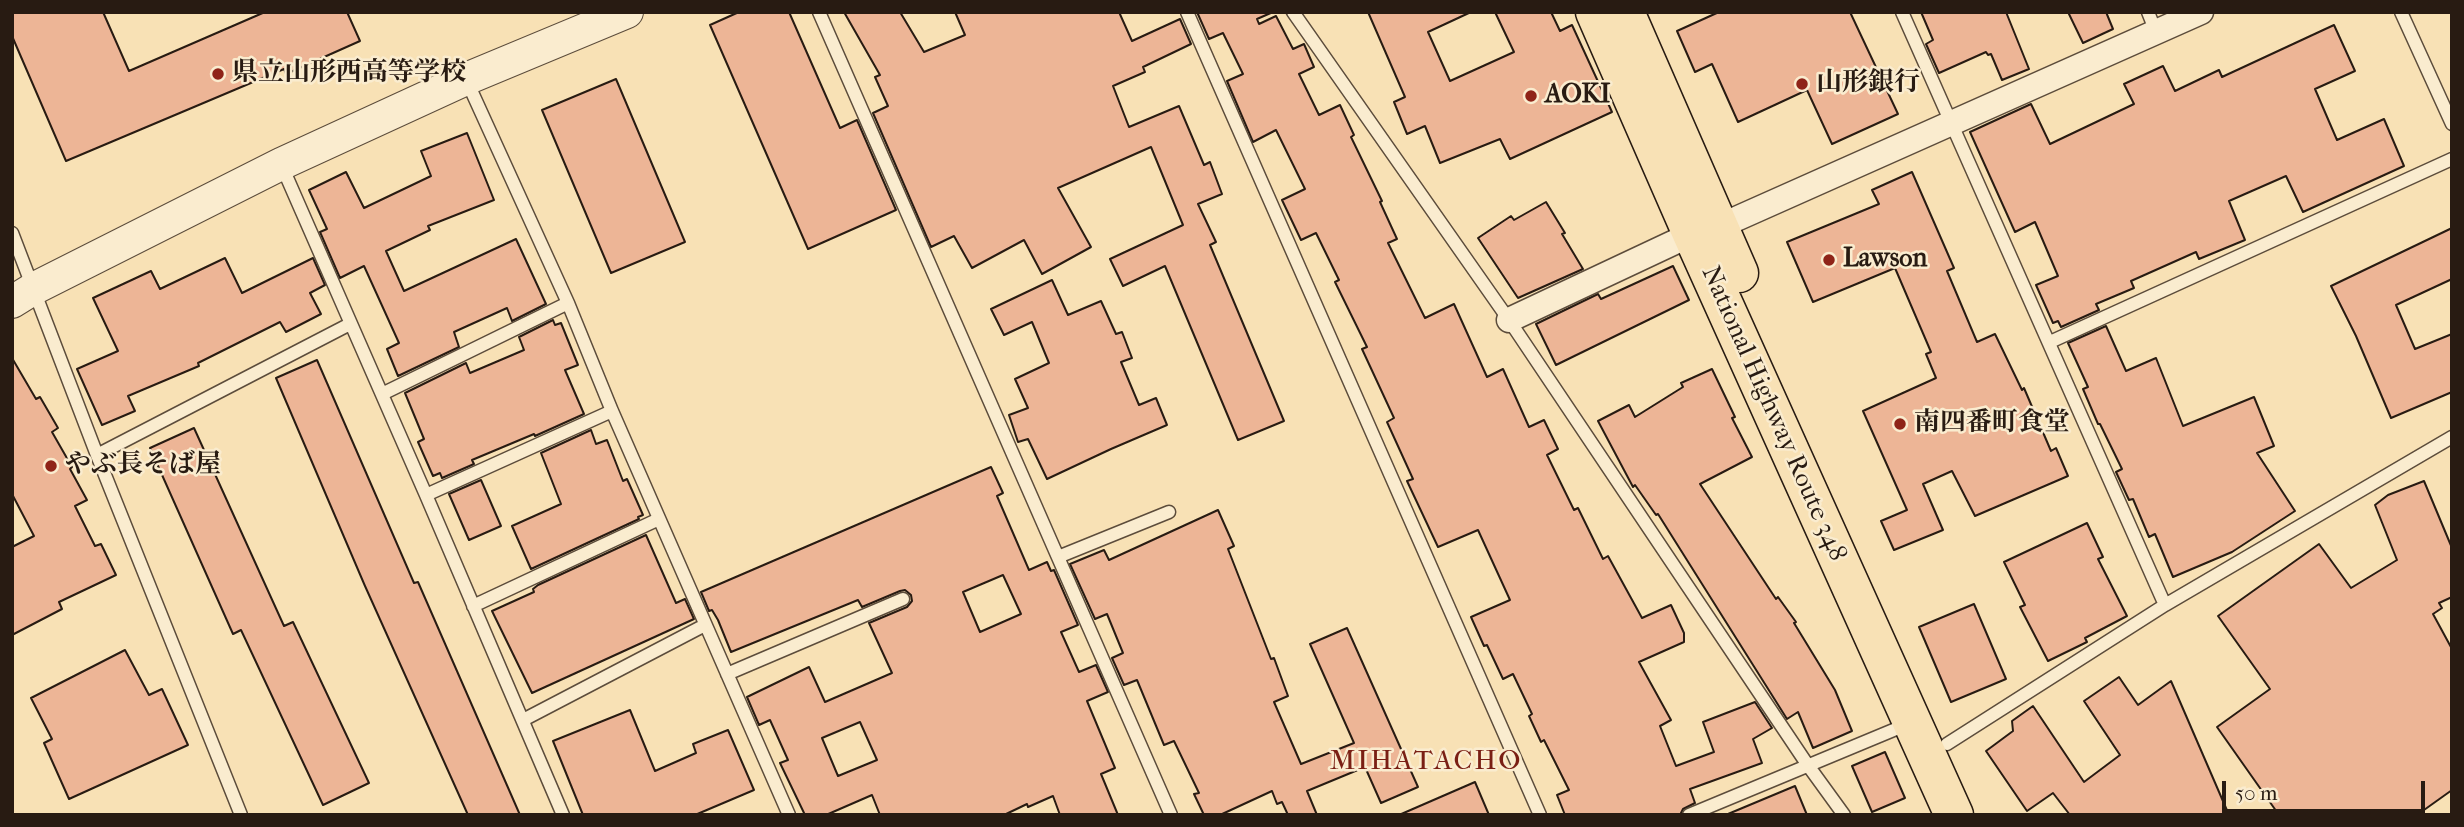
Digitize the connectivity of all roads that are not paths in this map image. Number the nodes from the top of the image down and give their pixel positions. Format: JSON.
{"nodes":[{"id":1,"x":627,"y":12,"type":"edge"},
{"id":2,"x":819,"y":12,"type":"edge"},
{"id":3,"x":1187,"y":12,"type":"edge"},
{"id":4,"x":1293,"y":12,"type":"edge"},
{"id":5,"x":1595,"y":12,"type":"edge"},
{"id":6,"x":1625,"y":12,"type":"edge"},
{"id":7,"x":1902,"y":12,"type":"edge"},
{"id":8,"x":2201,"y":12,"type":"edge"},
{"id":9,"x":2401,"y":12,"type":"edge"},
{"id":10,"x":2152,"y":22,"type":"edge"},
{"id":11,"x":466,"y":79,"type":"junction"},
{"id":12,"x":1951,"y":122,"type":"junction"},
{"id":13,"x":2452,"y":124,"type":"edge"},
{"id":14,"x":2452,"y":159,"type":"edge"},
{"id":15,"x":281,"y":164,"type":"junction"},
{"id":16,"x":1705,"y":231,"type":"junction"},
{"id":17,"x":12,"y":233,"type":"edge"},
{"id":18,"x":22,"y":295,"type":"edge"},
{"id":19,"x":568,"y":303,"type":"junction"},
{"id":20,"x":1509,"y":320,"type":"junction"},
{"id":21,"x":350,"y":324,"type":"junction"},
{"id":22,"x":2050,"y":342,"type":"junction"},
{"id":23,"x":382,"y":394,"type":"junction"},
{"id":24,"x":612,"y":411,"type":"junction"},
{"id":25,"x":2452,"y":437,"type":"edge"},
{"id":26,"x":97,"y":455,"type":"junction"},
{"id":27,"x":426,"y":495,"type":"junction"},
{"id":28,"x":1169,"y":512,"type":"dead end"},
{"id":29,"x":659,"y":519,"type":"junction"},
{"id":30,"x":1058,"y":557,"type":"junction"},
{"id":31,"x":903,"y":599,"type":"dead end"},
{"id":32,"x":2165,"y":605,"type":"junction"},
{"id":33,"x":473,"y":606,"type":"junction"},
{"id":34,"x":705,"y":625,"type":"junction"},
{"id":35,"x":727,"y":674,"type":"junction"},
{"id":36,"x":523,"y":720,"type":"junction"},
{"id":37,"x":1913,"y":723,"type":"junction"},
{"id":38,"x":1947,"y":744,"type":"junction"},
{"id":39,"x":1807,"y":764,"type":"junction"},
{"id":40,"x":241,"y":815,"type":"edge"},
{"id":41,"x":563,"y":815,"type":"edge"},
{"id":42,"x":789,"y":815,"type":"edge"},
{"id":43,"x":1171,"y":815,"type":"edge"},
{"id":44,"x":1540,"y":815,"type":"edge"},
{"id":45,"x":1689,"y":815,"type":"edge"},
{"id":46,"x":1844,"y":815,"type":"edge"},
{"id":47,"x":1954,"y":815,"type":"edge"},
{"id":48,"x":1980,"y":815,"type":"edge"}],
"edges":[{"from":1,"to":11,"type":"street"},
{"from":2,"to":30,"type":"lane"},
{"from":3,"to":44,"type":"lane"},
{"from":4,"to":20,"type":"lane"},
{"from":5,"to":16,"type":"highway","name":"National Highway Route 348"},
{"from":6,"to":16,"type":"highway","name":"National Highway Route 348"},
{"from":7,"to":12,"type":"lane"},
{"from":8,"to":10,"type":"street"},
{"from":9,"to":13,"type":"lane"},
{"from":10,"to":12,"type":"street"},
{"from":11,"to":15,"type":"street"},
{"from":11,"to":19,"type":"lane"},
{"from":12,"to":16,"type":"street"},
{"from":12,"to":22,"type":"lane"},
{"from":14,"to":22,"type":"lane"},
{"from":15,"to":18,"type":"street"},
{"from":15,"to":21,"type":"lane"},
{"from":16,"to":20,"type":"street"},
{"from":16,"to":37,"type":"highway","name":"National Highway Route 348"},
{"from":16,"to":38,"type":"highway","name":"National Highway Route 348"},
{"from":17,"to":18,"type":"lane"},
{"from":18,"to":26,"type":"lane"},
{"from":19,"to":23,"type":"lane"},
{"from":19,"to":24,"type":"lane"},
{"from":20,"to":39,"type":"lane"},
{"from":21,"to":23,"type":"lane"},
{"from":21,"to":26,"type":"lane"},
{"from":22,"to":32,"type":"lane"},
{"from":23,"to":27,"type":"lane"},
{"from":24,"to":27,"type":"lane"},
{"from":24,"to":29,"type":"lane"},
{"from":25,"to":32,"type":"lane"},
{"from":26,"to":40,"type":"lane"},
{"from":27,"to":33,"type":"lane"},
{"from":28,"to":30,"type":"lane"},
{"from":29,"to":33,"type":"lane"},
{"from":29,"to":34,"type":"lane"},
{"from":30,"to":43,"type":"lane"},
{"from":31,"to":35,"type":"lane"},
{"from":32,"to":38,"type":"lane"},
{"from":33,"to":36,"type":"lane"},
{"from":34,"to":35,"type":"lane"},
{"from":34,"to":36,"type":"lane"},
{"from":35,"to":42,"type":"lane"},
{"from":36,"to":41,"type":"lane"},
{"from":37,"to":39,"type":"lane"},
{"from":37,"to":47,"type":"highway","name":"National Highway Route 348"},
{"from":38,"to":48,"type":"highway","name":"National Highway Route 348"},
{"from":39,"to":45,"type":"lane"},
{"from":39,"to":46,"type":"lane"}]}
